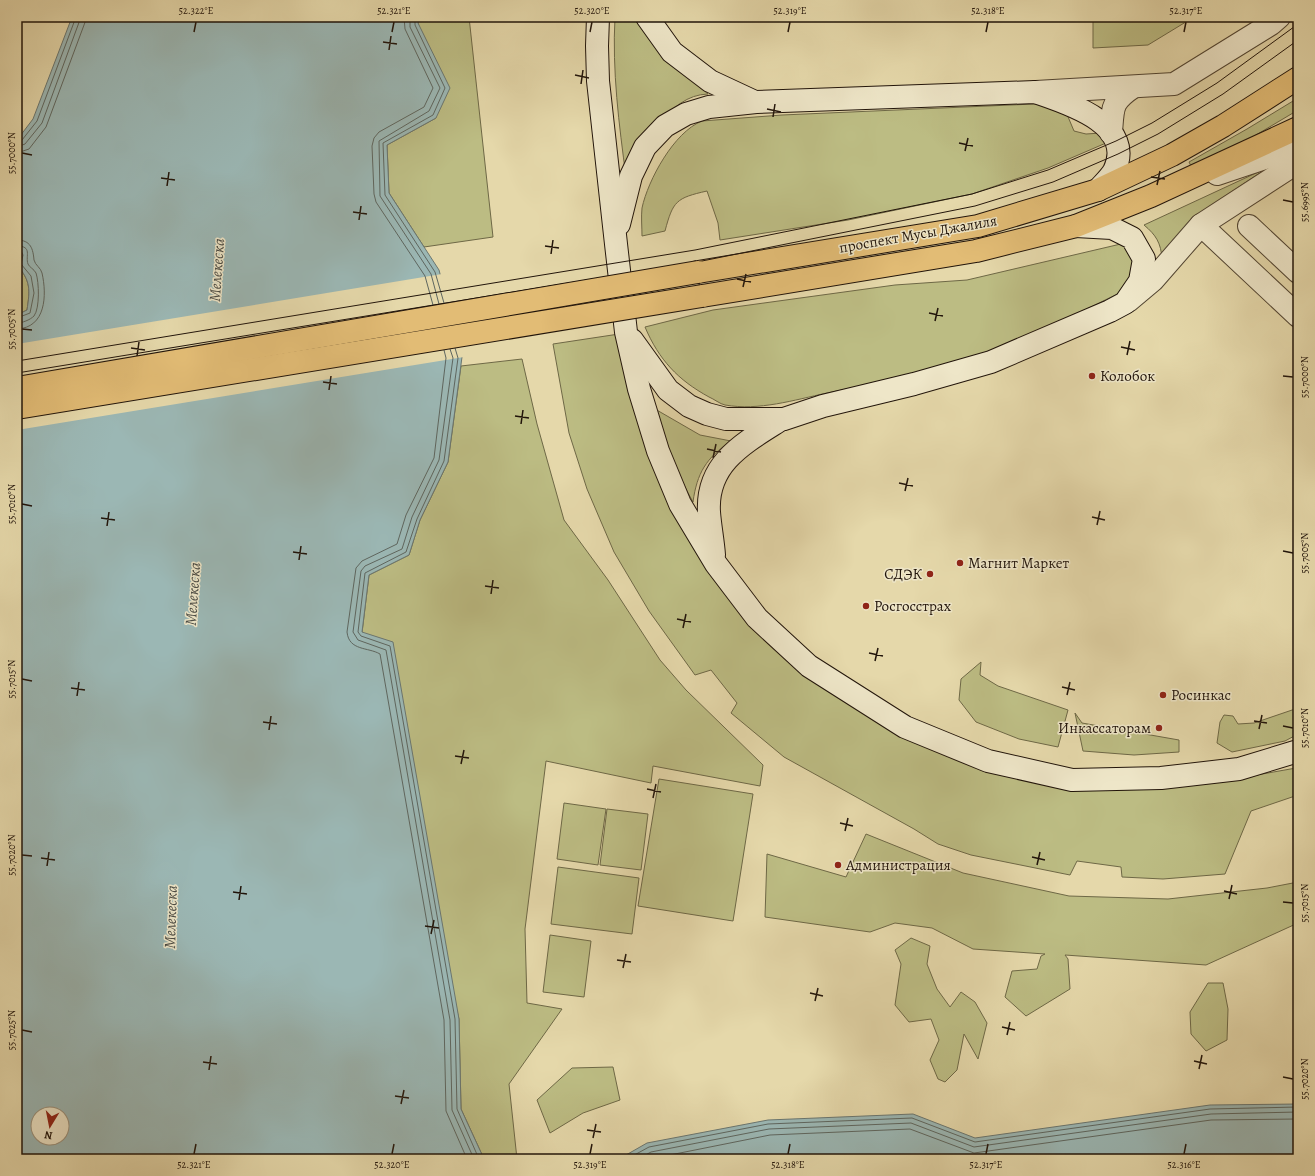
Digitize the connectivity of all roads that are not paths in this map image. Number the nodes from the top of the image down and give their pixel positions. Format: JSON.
{"nodes":[{"id":1,"x":598,"y":17,"type":"edge"},
{"id":2,"x":647,"y":17,"type":"edge"},
{"id":3,"x":1279,"y":17,"type":"edge"},
{"id":4,"x":1298,"y":78,"type":"edge"},
{"id":5,"x":1133,"y":87,"type":"junction"},
{"id":6,"x":1036,"y":92,"type":"junction"},
{"id":7,"x":756,"y":102,"type":"junction"},
{"id":8,"x":1298,"y":128,"type":"edge"},
{"id":9,"x":1111,"y":133,"type":"junction"},
{"id":10,"x":1298,"y":147,"type":"edge"},
{"id":11,"x":1298,"y":162,"type":"edge"},
{"id":12,"x":1098,"y":190,"type":"junction"},
{"id":13,"x":1151,"y":196,"type":"junction"},
{"id":14,"x":1201,"y":225,"type":"junction"},
{"id":15,"x":1076,"y":226,"type":"junction"},
{"id":16,"x":1249,"y":226,"type":"dead end"},
{"id":17,"x":615,"y":238,"type":"junction"},
{"id":18,"x":1298,"y":272,"type":"edge"},
{"id":19,"x":1125,"y":303,"type":"junction"},
{"id":20,"x":1298,"y":316,"type":"edge"},
{"id":21,"x":626,"y":332,"type":"junction"},
{"id":22,"x":17,"y":388,"type":"edge"},
{"id":23,"x":17,"y":408,"type":"edge"},
{"id":24,"x":784,"y":419,"type":"junction"},
{"id":25,"x":716,"y":564,"type":"junction"},
{"id":26,"x":1298,"y":751,"type":"edge"}],
"edges":[{"from":1,"to":17,"type":"street"},
{"from":2,"to":7,"type":"street"},
{"from":3,"to":5,"type":"street"},
{"from":4,"to":12,"type":"main road","name":"проспект Мусы Джалиля"},
{"from":5,"to":6,"type":"street"},
{"from":5,"to":9,"type":"street"},
{"from":6,"to":7,"type":"street"},
{"from":6,"to":9,"type":"street"},
{"from":7,"to":17,"type":"street"},
{"from":8,"to":13,"type":"main road","name":"проспект Мусы Джалиля"},
{"from":9,"to":12,"type":"street"},
{"from":10,"to":13,"type":"street"},
{"from":11,"to":14,"type":"street"},
{"from":12,"to":22,"type":"main road","name":"проспект Мусы Джалиля","bridge":true},
{"from":13,"to":15,"type":"main road","name":"проспект Мусы Джалиля"},
{"from":14,"to":19,"type":"street"},
{"from":14,"to":20,"type":"street"},
{"from":15,"to":19,"type":"street"},
{"from":15,"to":23,"type":"main road","name":"проспект Мусы Джалиля","bridge":true},
{"from":16,"to":18,"type":"street"},
{"from":17,"to":21,"type":"street"},
{"from":19,"to":24,"type":"street"},
{"from":21,"to":24,"type":"street"},
{"from":21,"to":25,"type":"street"},
{"from":24,"to":25,"type":"street"},
{"from":25,"to":26,"type":"street"}]}
